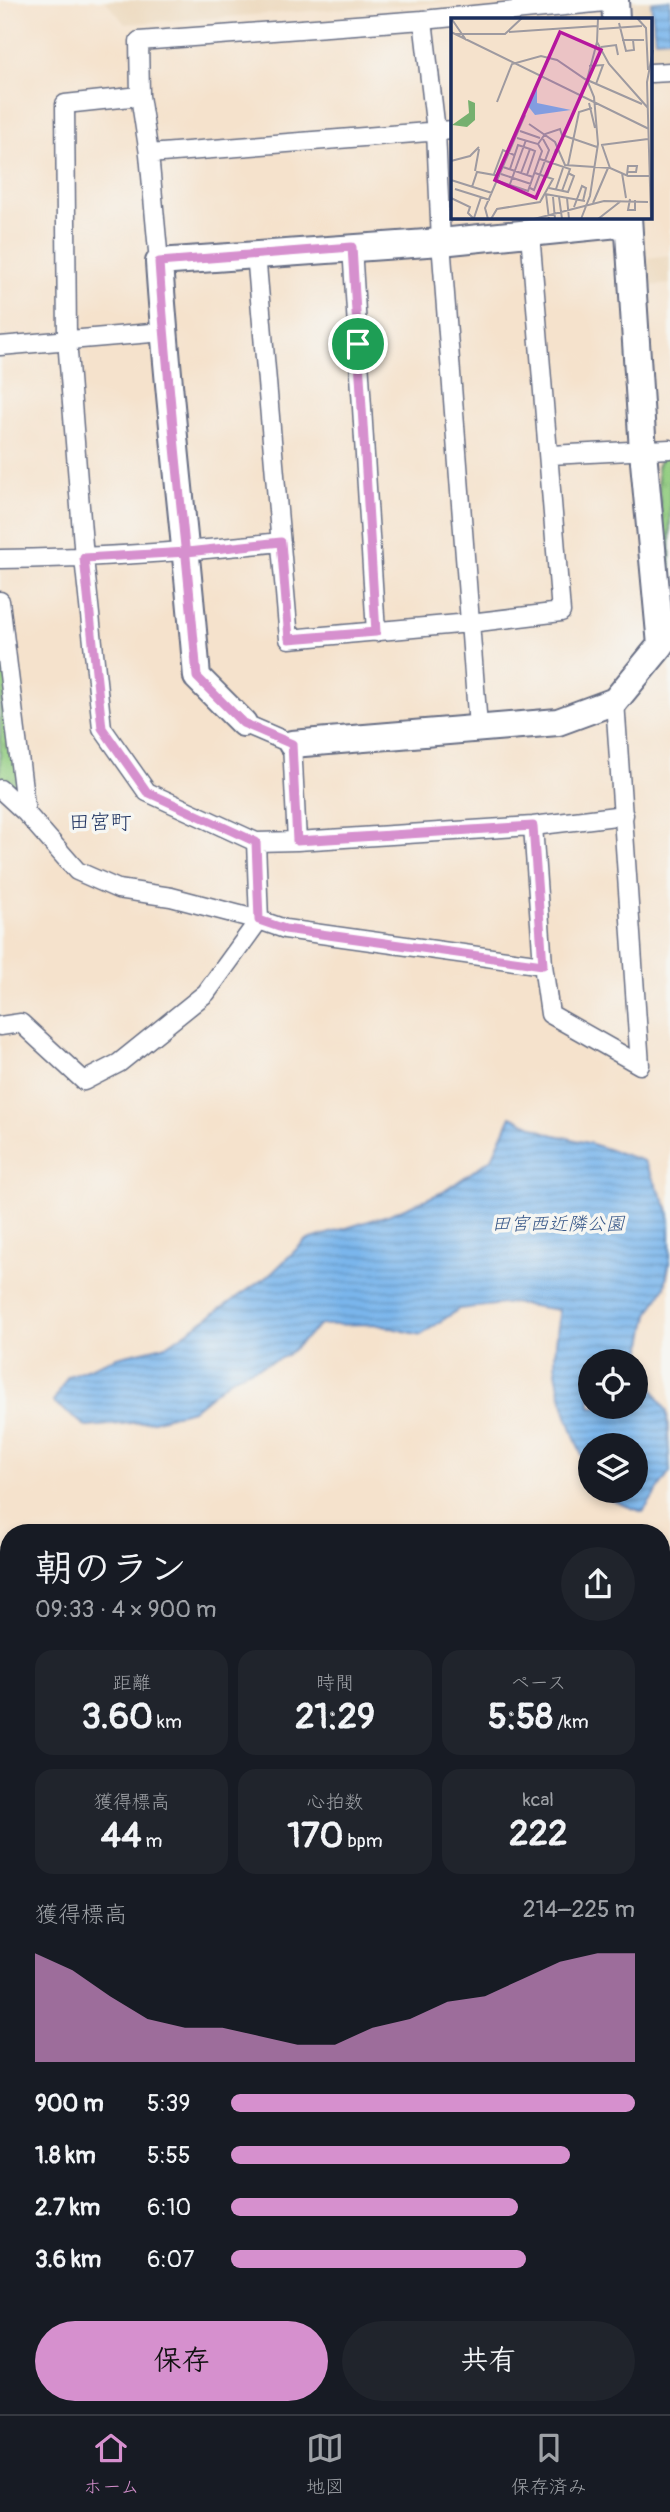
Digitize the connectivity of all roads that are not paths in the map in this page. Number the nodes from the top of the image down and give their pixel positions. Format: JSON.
{"nodes":[{"id":1,"x":616,"y":7,"type":"edge"},
{"id":2,"x":451,"y":18,"type":"edge"},
{"id":3,"x":453,"y":18,"type":"edge"},
{"id":4,"x":423,"y":20,"type":"junction"},
{"id":5,"x":670,"y":72,"type":"edge"},
{"id":6,"x":652,"y":73,"type":"edge"},
{"id":7,"x":140,"y":96,"type":"junction"},
{"id":8,"x":444,"y":130,"type":"edge"},
{"id":9,"x":149,"y":154,"type":"junction"},
{"id":10,"x":628,"y":220,"type":"edge"},
{"id":11,"x":530,"y":233,"type":"junction"},
{"id":12,"x":441,"y":242,"type":"junction"},
{"id":13,"x":352,"y":247,"type":"junction"},
{"id":14,"x":256,"y":253,"type":"junction"},
{"id":15,"x":159,"y":262,"type":"junction"},
{"id":16,"x":163,"y":331,"type":"junction"},
{"id":17,"x":67,"y":339,"type":"junction"},
{"id":18,"x":0,"y":345,"type":"edge"},
{"id":19,"x":670,"y":449,"type":"edge"},
{"id":20,"x":643,"y":451,"type":"junction"},
{"id":21,"x":550,"y":456,"type":"junction"},
{"id":22,"x":281,"y":542,"type":"junction"},
{"id":23,"x":187,"y":552,"type":"junction"},
{"id":24,"x":84,"y":558,"type":"junction"},
{"id":25,"x":0,"y":559,"type":"edge"},
{"id":26,"x":0,"y":601,"type":"edge"},
{"id":27,"x":665,"y":620,"type":"edge"},
{"id":28,"x":470,"y":623,"type":"junction"},
{"id":29,"x":376,"y":632,"type":"junction"},
{"id":30,"x":615,"y":701,"type":"junction"},
{"id":31,"x":243,"y":723,"type":"joint"},
{"id":32,"x":478,"y":727,"type":"junction"},
{"id":33,"x":292,"y":744,"type":"junction"},
{"id":34,"x":0,"y":789,"type":"edge"},
{"id":35,"x":26,"y":813,"type":"junction"},
{"id":36,"x":624,"y":815,"type":"junction"},
{"id":37,"x":533,"y":826,"type":"junction"},
{"id":38,"x":297,"y":841,"type":"junction"},
{"id":39,"x":256,"y":842,"type":"junction"},
{"id":40,"x":259,"y":920,"type":"junction"},
{"id":41,"x":543,"y":965,"type":"junction"},
{"id":42,"x":0,"y":1026,"type":"edge"}],
"edges":[{"from":1,"to":3,"type":"street"},
{"from":2,"to":4,"type":"street"},
{"from":4,"to":7,"type":"street"},
{"from":4,"to":8,"type":"street"},
{"from":5,"to":6,"type":"street"},
{"from":7,"to":9,"type":"street"},
{"from":7,"to":17,"type":"street"},
{"from":8,"to":9,"type":"street"},
{"from":8,"to":12,"type":"street"},
{"from":9,"to":15,"type":"street"},
{"from":10,"to":11,"type":"street"},
{"from":10,"to":20,"type":"street"},
{"from":11,"to":12,"type":"street"},
{"from":11,"to":21,"type":"street"},
{"from":12,"to":13,"type":"street"},
{"from":12,"to":28,"type":"street"},
{"from":13,"to":14,"type":"street"},
{"from":13,"to":29,"type":"street"},
{"from":14,"to":15,"type":"street"},
{"from":14,"to":22,"type":"street"},
{"from":15,"to":16,"type":"street"},
{"from":16,"to":17,"type":"street"},
{"from":16,"to":23,"type":"street"},
{"from":17,"to":18,"type":"street"},
{"from":17,"to":24,"type":"street"},
{"from":19,"to":20,"type":"street"},
{"from":20,"to":21,"type":"street"},
{"from":20,"to":27,"type":"street"},
{"from":21,"to":28,"type":"street"},
{"from":22,"to":23,"type":"street"},
{"from":22,"to":29,"type":"street"},
{"from":23,"to":24,"type":"street"},
{"from":23,"to":31,"type":"street"},
{"from":24,"to":25,"type":"street"},
{"from":24,"to":39,"type":"street"},
{"from":26,"to":35,"type":"street"},
{"from":27,"to":30,"type":"street"},
{"from":28,"to":29,"type":"street"},
{"from":28,"to":32,"type":"street"},
{"from":30,"to":32,"type":"street"},
{"from":30,"to":36,"type":"street"},
{"from":31,"to":33,"type":"street"},
{"from":32,"to":33,"type":"street"},
{"from":33,"to":38,"type":"street"},
{"from":34,"to":35,"type":"street"},
{"from":35,"to":40,"type":"street"},
{"from":36,"to":37,"type":"street"},
{"from":36,"to":41,"type":"street"},
{"from":37,"to":38,"type":"street"},
{"from":37,"to":41,"type":"street"},
{"from":38,"to":39,"type":"street"},
{"from":39,"to":40,"type":"street"},
{"from":40,"to":41,"type":"street"},
{"from":40,"to":42,"type":"street"}]}
